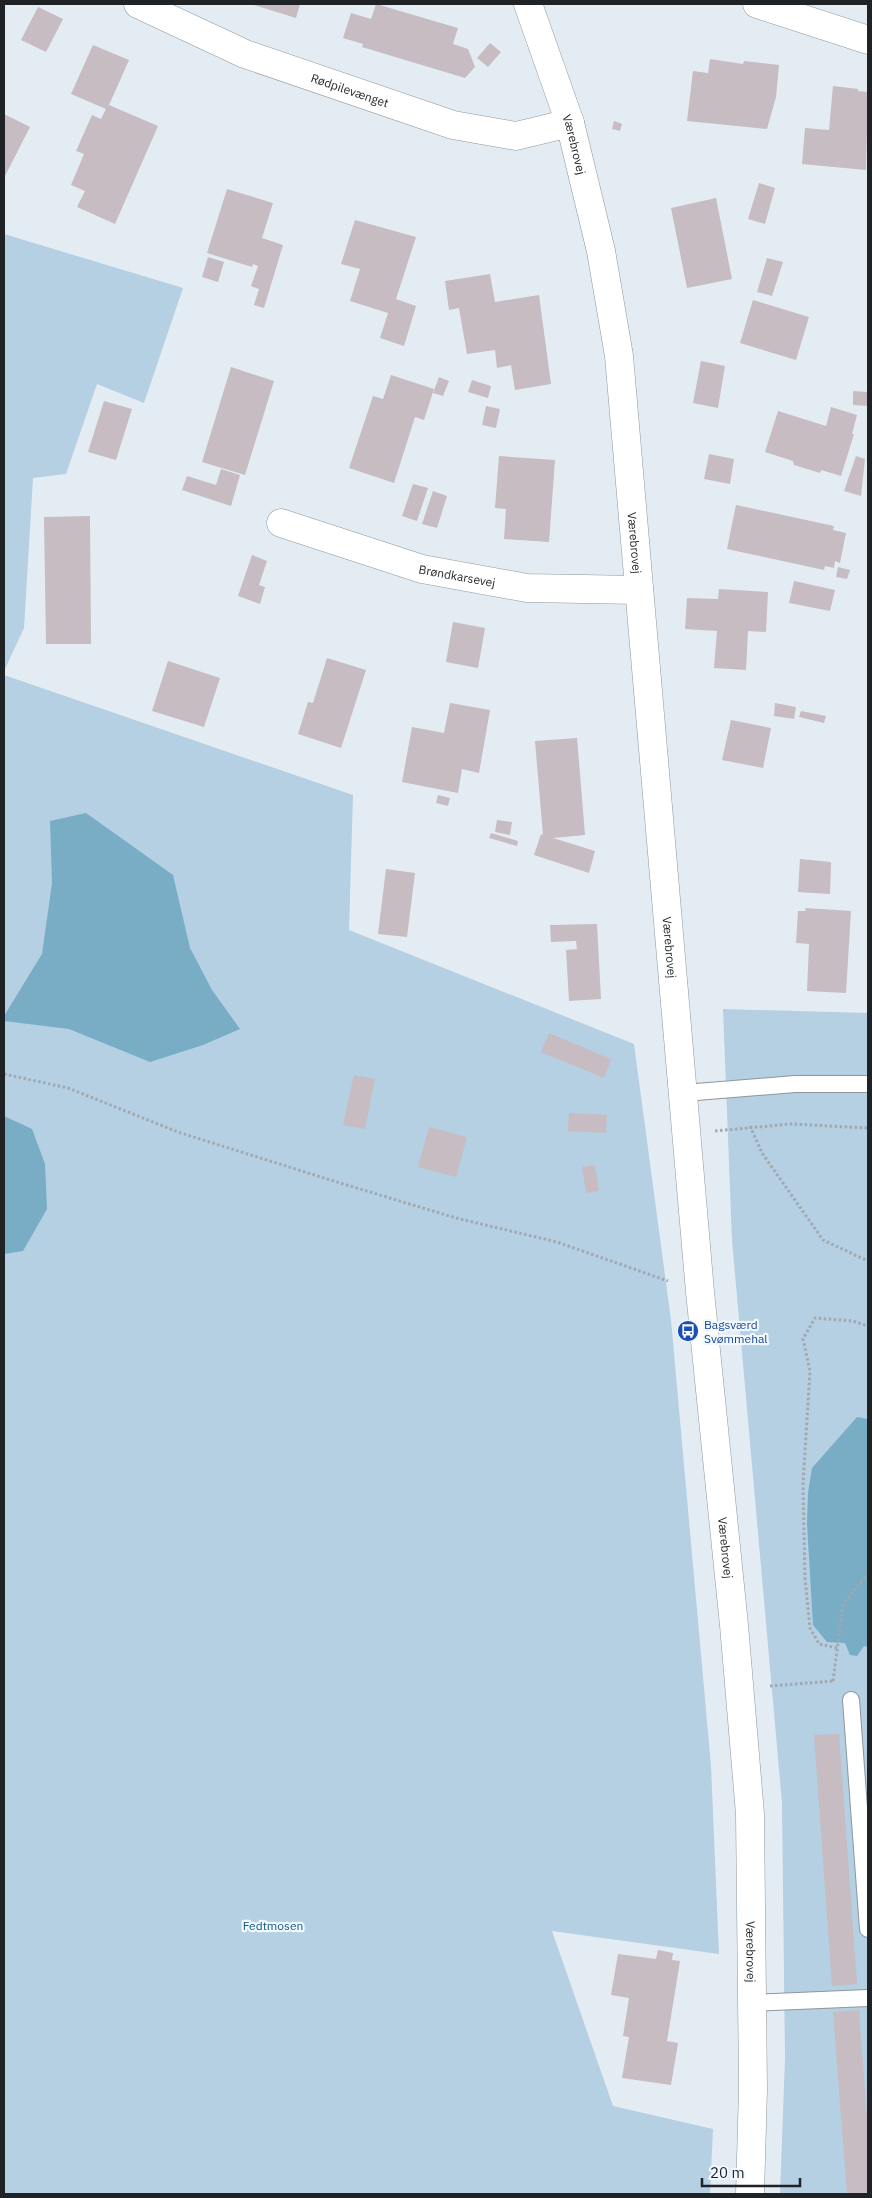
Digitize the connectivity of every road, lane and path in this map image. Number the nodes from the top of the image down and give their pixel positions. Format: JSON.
{"nodes":[{"id":1,"x":138,"y":4,"type":"edge"},
{"id":2,"x":528,"y":4,"type":"edge"},
{"id":3,"x":757,"y":4,"type":"edge"},
{"id":4,"x":813,"y":12,"type":"edge"},
{"id":5,"x":868,"y":40,"type":"edge"},
{"id":6,"x":570,"y":123,"type":"junction"},
{"id":7,"x":281,"y":523,"type":"dead end"},
{"id":8,"x":639,"y":590,"type":"junction"},
{"id":9,"x":4,"y":1074,"type":"edge"},
{"id":10,"x":868,"y":1084,"type":"edge"},
{"id":11,"x":684,"y":1094,"type":"junction"},
{"id":12,"x":750,"y":1126,"type":"junction"},
{"id":13,"x":868,"y":1128,"type":"edge"},
{"id":14,"x":688,"y":1134,"type":"junction"},
{"id":15,"x":868,"y":1261,"type":"edge"},
{"id":16,"x":700,"y":1292,"type":"junction"},
{"id":17,"x":868,"y":1326,"type":"edge"},
{"id":18,"x":868,"y":1576,"type":"edge"},
{"id":19,"x":838,"y":1648,"type":"junction"},
{"id":20,"x":833,"y":1681,"type":"junction"},
{"id":21,"x":740,"y":1688,"type":"junction"},
{"id":22,"x":851,"y":1700,"type":"joint"},
{"id":23,"x":868,"y":1929,"type":"edge"},
{"id":24,"x":868,"y":1998,"type":"edge"},
{"id":25,"x":753,"y":2003,"type":"junction"},
{"id":26,"x":750,"y":2194,"type":"edge"}],
"edges":[{"from":1,"to":6,"type":"street","name":"Rødpilevænget"},
{"from":2,"to":6,"type":"street","name":"Værebrovej"},
{"from":3,"to":4,"type":"street"},
{"from":4,"to":5,"type":"street"},
{"from":6,"to":8,"type":"street","name":"Værebrovej"},
{"from":7,"to":8,"type":"street","name":"Brøndkarsevej"},
{"from":8,"to":11,"type":"street","name":"Værebrovej"},
{"from":9,"to":16,"type":"path"},
{"from":10,"to":11,"type":"lane"},
{"from":11,"to":14,"type":"street","name":"Værebrovej"},
{"from":12,"to":13,"type":"path"},
{"from":12,"to":14,"type":"path"},
{"from":12,"to":15,"type":"path"},
{"from":14,"to":16,"type":"street","name":"Værebrovej"},
{"from":16,"to":21,"type":"street","name":"Værebrovej"},
{"from":17,"to":19,"type":"path"},
{"from":18,"to":19,"type":"path"},
{"from":19,"to":20,"type":"path"},
{"from":20,"to":21,"type":"path"},
{"from":20,"to":22,"type":"path"},
{"from":21,"to":25,"type":"street","name":"Værebrovej"},
{"from":22,"to":23,"type":"lane"},
{"from":24,"to":25,"type":"lane"},
{"from":25,"to":26,"type":"street","name":"Værebrovej"}]}
